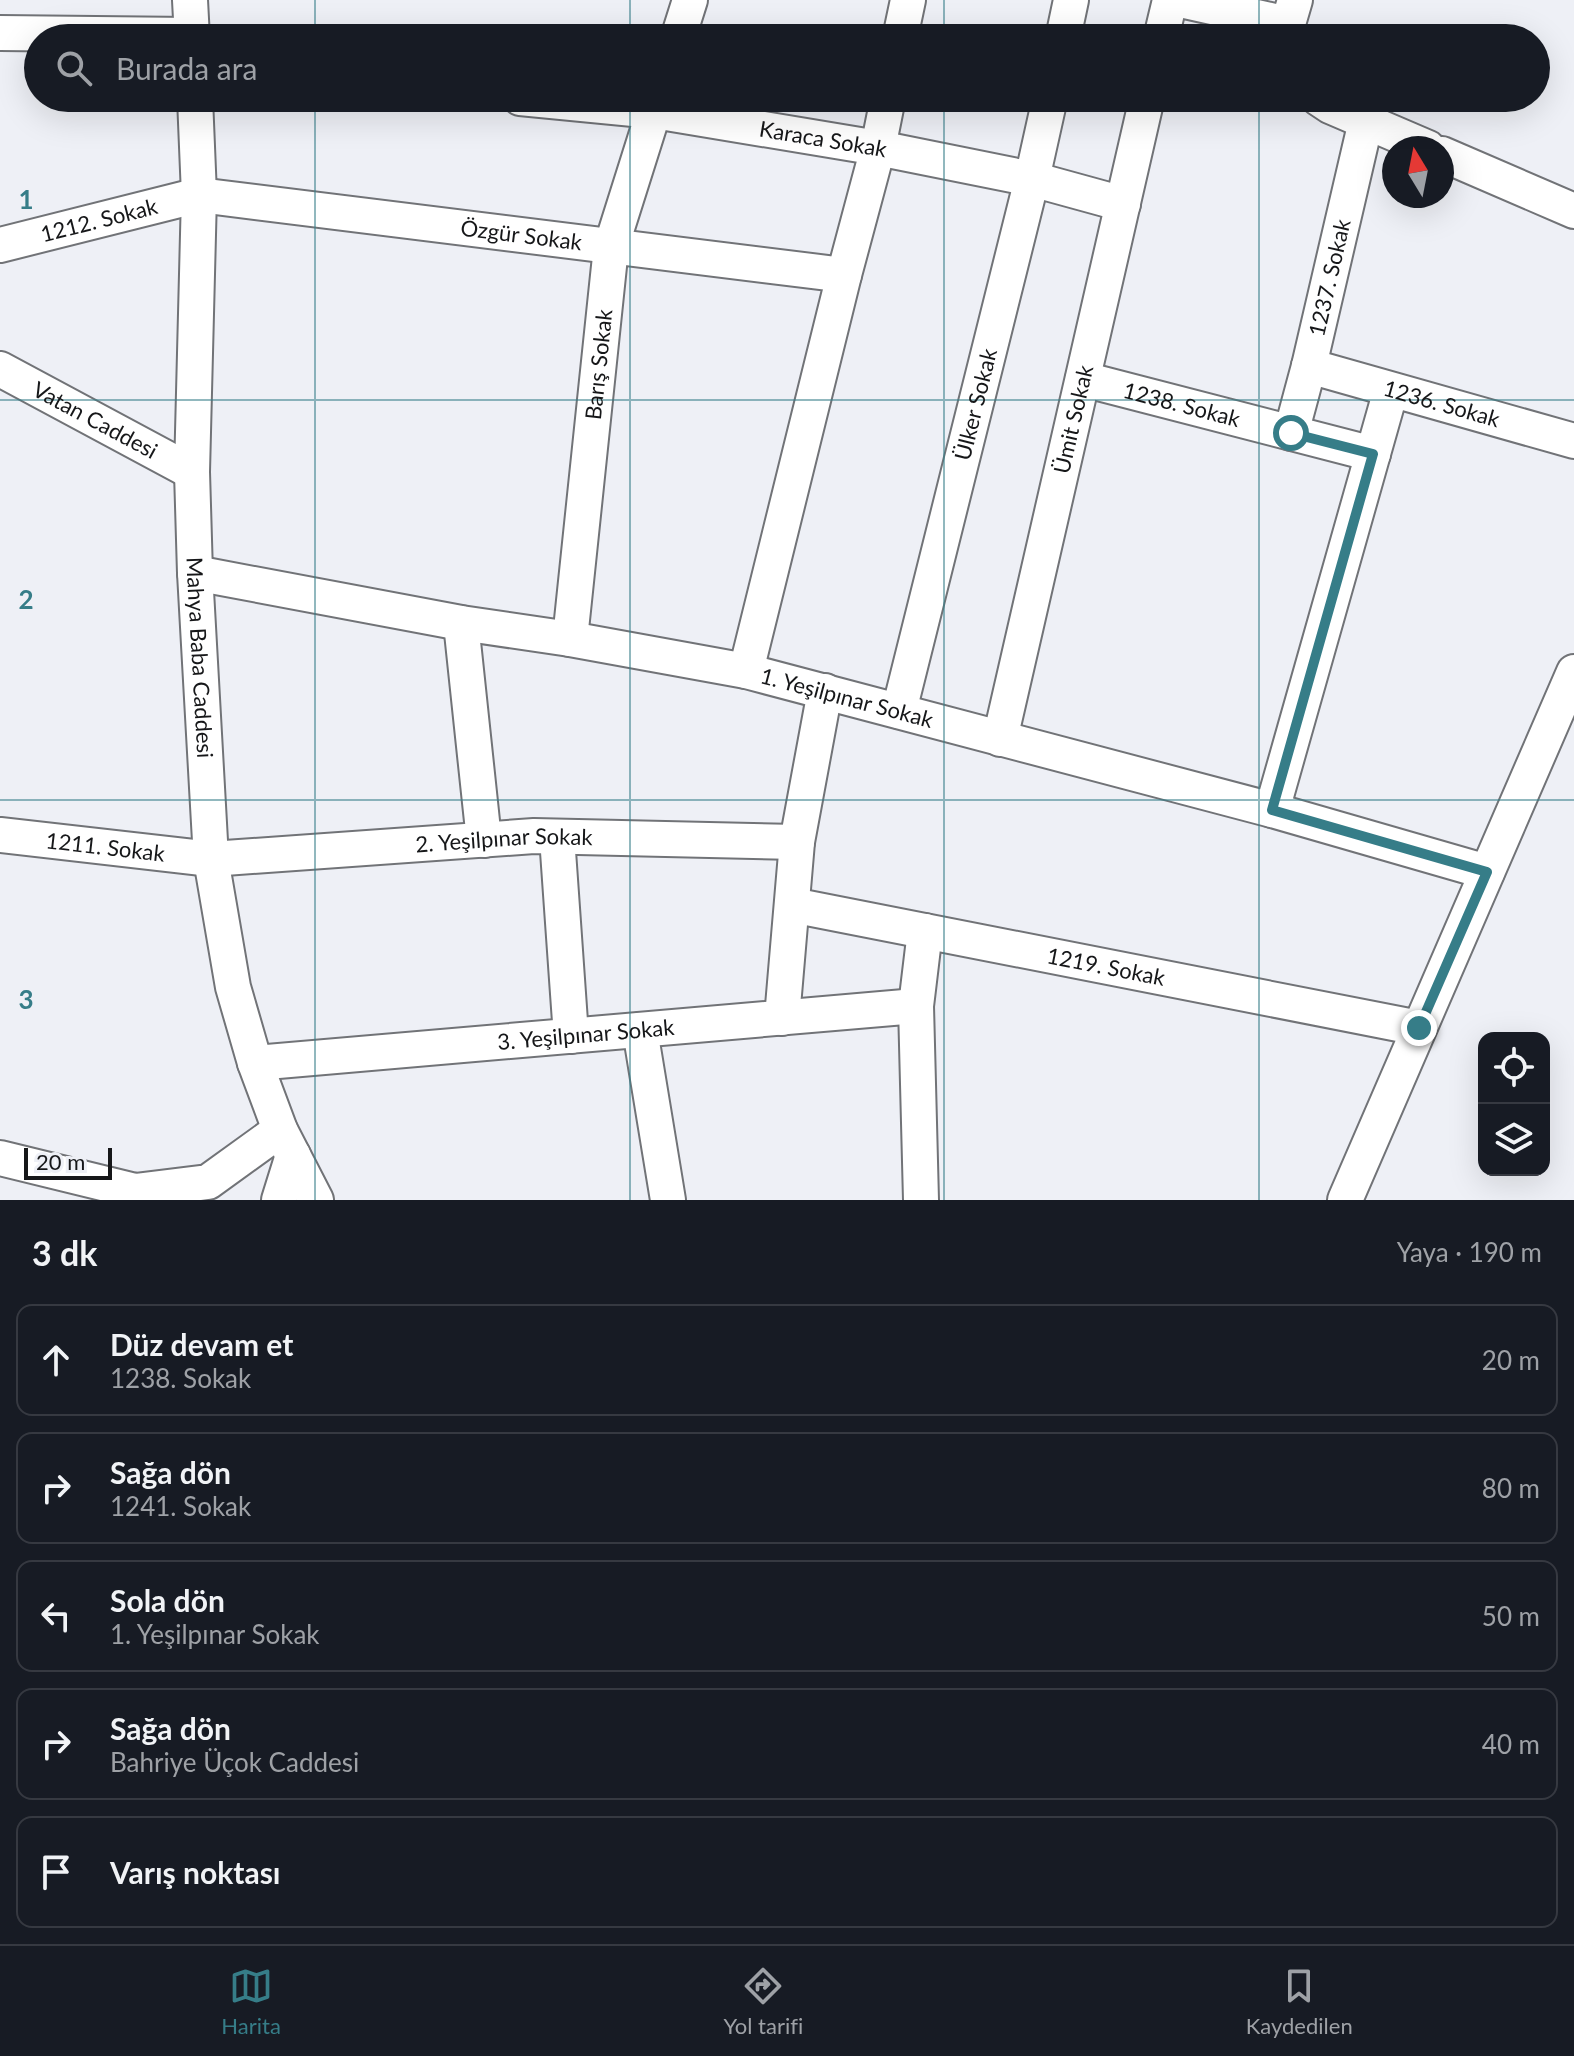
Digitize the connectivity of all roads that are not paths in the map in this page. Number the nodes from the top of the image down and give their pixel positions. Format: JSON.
{"nodes":[{"id":1,"x":190,"y":0,"type":"edge"},
{"id":2,"x":690,"y":0,"type":"edge"},
{"id":3,"x":908,"y":0,"type":"edge"},
{"id":4,"x":1071,"y":0,"type":"edge"},
{"id":5,"x":1170,"y":0,"type":"edge"},
{"id":6,"x":1180,"y":0,"type":"edge"},
{"id":7,"x":1289,"y":21,"type":"edge"},
{"id":8,"x":191,"y":24,"type":"edge"},
{"id":9,"x":682,"y":24,"type":"edge"},
{"id":10,"x":903,"y":24,"type":"edge"},
{"id":11,"x":1066,"y":24,"type":"edge"},
{"id":12,"x":1164,"y":24,"type":"edge"},
{"id":13,"x":0,"y":33,"type":"edge"},
{"id":14,"x":24,"y":33,"type":"edge"},
{"id":15,"x":196,"y":112,"type":"edge"},
{"id":16,"x":654,"y":112,"type":"edge"},
{"id":17,"x":692,"y":112,"type":"edge"},
{"id":18,"x":885,"y":112,"type":"edge"},
{"id":19,"x":1047,"y":112,"type":"edge"},
{"id":20,"x":1144,"y":112,"type":"edge"},
{"id":21,"x":1344,"y":112,"type":"edge"},
{"id":22,"x":1366,"y":121,"type":"junction"},
{"id":23,"x":1400,"y":136,"type":"edge"},
{"id":24,"x":878,"y":148,"type":"junction"},
{"id":25,"x":1454,"y":159,"type":"edge"},
{"id":26,"x":1032,"y":179,"type":"junction"},
{"id":27,"x":199,"y":195,"type":"junction"},
{"id":28,"x":1123,"y":204,"type":"junction"},
{"id":29,"x":1574,"y":211,"type":"edge"},
{"id":30,"x":0,"y":245,"type":"edge"},
{"id":31,"x":611,"y":247,"type":"junction"},
{"id":32,"x":844,"y":275,"type":"junction"},
{"id":33,"x":1309,"y":366,"type":"junction"},
{"id":34,"x":0,"y":369,"type":"edge"},
{"id":35,"x":1083,"y":379,"type":"junction"},
{"id":36,"x":1391,"y":390,"type":"junction"},
{"id":37,"x":1291,"y":433,"type":"junction"},
{"id":38,"x":1574,"y":441,"type":"edge"},
{"id":39,"x":1373,"y":454,"type":"junction"},
{"id":40,"x":192,"y":472,"type":"junction"},
{"id":41,"x":195,"y":573,"type":"junction"},
{"id":42,"x":461,"y":623,"type":"junction"},
{"id":43,"x":570,"y":639,"type":"junction"},
{"id":44,"x":746,"y":671,"type":"junction"},
{"id":45,"x":1574,"y":672,"type":"edge"},
{"id":46,"x":825,"y":691,"type":"junction"},
{"id":47,"x":899,"y":711,"type":"junction"},
{"id":48,"x":1000,"y":739,"type":"junction"},
{"id":49,"x":1272,"y":810,"type":"junction"},
{"id":50,"x":0,"y":835,"type":"edge"},
{"id":51,"x":557,"y":837,"type":"junction"},
{"id":52,"x":484,"y":840,"type":"junction"},
{"id":53,"x":797,"y":842,"type":"junction"},
{"id":54,"x":211,"y":859,"type":"junction"},
{"id":55,"x":1487,"y":872,"type":"junction"},
{"id":56,"x":792,"y":905,"type":"junction"},
{"id":57,"x":925,"y":931,"type":"junction"},
{"id":58,"x":916,"y":1006,"type":"junction"},
{"id":59,"x":782,"y":1018,"type":"junction"},
{"id":60,"x":1419,"y":1028,"type":"junction"},
{"id":61,"x":640,"y":1030,"type":"junction"},
{"id":62,"x":571,"y":1036,"type":"junction"},
{"id":63,"x":255,"y":1063,"type":"junction"},
{"id":64,"x":286,"y":1142,"type":"junction"},
{"id":65,"x":0,"y":1158,"type":"edge"},
{"id":66,"x":279,"y":1200,"type":"edge"},
{"id":67,"x":316,"y":1200,"type":"edge"},
{"id":68,"x":668,"y":1200,"type":"edge"},
{"id":69,"x":921,"y":1200,"type":"edge"},
{"id":70,"x":1345,"y":1200,"type":"edge"}],
"edges":[{"from":1,"to":8,"type":"street"},
{"from":2,"to":9,"type":"street"},
{"from":3,"to":10,"type":"street"},
{"from":4,"to":11,"type":"street"},
{"from":5,"to":12,"type":"street"},
{"from":6,"to":7,"type":"street"},
{"from":13,"to":14,"type":"street"},
{"from":15,"to":27,"type":"street","name":"Mahya Baba Caddesi"},
{"from":16,"to":31,"type":"street","name":"Barış Sokak"},
{"from":17,"to":24,"type":"street","name":"Karaca Sokak"},
{"from":18,"to":24,"type":"street"},
{"from":19,"to":26,"type":"street","name":"Ülker Sokak"},
{"from":20,"to":28,"type":"street","name":"Ümit Sokak"},
{"from":21,"to":22,"type":"street"},
{"from":22,"to":23,"type":"street"},
{"from":22,"to":33,"type":"street","name":"1237. Sokak"},
{"from":24,"to":26,"type":"street","name":"Karaca Sokak"},
{"from":24,"to":32,"type":"street"},
{"from":25,"to":29,"type":"street"},
{"from":26,"to":28,"type":"street","name":"Karaca Sokak"},
{"from":26,"to":47,"type":"street","name":"Ülker Sokak"},
{"from":27,"to":30,"type":"street","name":"1212. Sokak"},
{"from":27,"to":31,"type":"street","name":"Özgür Sokak"},
{"from":27,"to":40,"type":"street","name":"Mahya Baba Caddesi"},
{"from":28,"to":35,"type":"street","name":"Ümit Sokak"},
{"from":31,"to":32,"type":"street","name":"Özgür Sokak"},
{"from":31,"to":43,"type":"street","name":"Barış Sokak"},
{"from":32,"to":44,"type":"street"},
{"from":33,"to":36,"type":"street","name":"1236. Sokak"},
{"from":33,"to":37,"type":"street","name":"1237. Sokak"},
{"from":34,"to":40,"type":"street","name":"Vatan Caddesi"},
{"from":35,"to":37,"type":"street","name":"1238. Sokak"},
{"from":35,"to":48,"type":"street","name":"Ümit Sokak"},
{"from":36,"to":38,"type":"street","name":"1236. Sokak"},
{"from":36,"to":39,"type":"street"},
{"from":37,"to":39,"type":"street","name":"1238. Sokak"},
{"from":39,"to":49,"type":"street"},
{"from":40,"to":41,"type":"street","name":"Mahya Baba Caddesi"},
{"from":41,"to":42,"type":"street","name":"1. Yeşilpınar Sokak"},
{"from":41,"to":54,"type":"street","name":"Mahya Baba Caddesi"},
{"from":42,"to":43,"type":"street","name":"1. Yeşilpınar Sokak"},
{"from":42,"to":52,"type":"street"},
{"from":43,"to":44,"type":"street","name":"1. Yeşilpınar Sokak"},
{"from":44,"to":46,"type":"street","name":"1. Yeşilpınar Sokak"},
{"from":45,"to":55,"type":"street"},
{"from":46,"to":47,"type":"street","name":"1. Yeşilpınar Sokak"},
{"from":46,"to":53,"type":"street"},
{"from":47,"to":48,"type":"street","name":"1. Yeşilpınar Sokak"},
{"from":48,"to":49,"type":"street","name":"1. Yeşilpınar Sokak"},
{"from":49,"to":55,"type":"street","name":"1. Yeşilpınar Sokak"},
{"from":50,"to":54,"type":"street","name":"1211. Sokak"},
{"from":51,"to":52,"type":"street","name":"2. Yeşilpınar Sokak"},
{"from":51,"to":53,"type":"street","name":"2. Yeşilpınar Sokak"},
{"from":51,"to":62,"type":"street"},
{"from":52,"to":54,"type":"street","name":"2. Yeşilpınar Sokak"},
{"from":53,"to":56,"type":"street"},
{"from":54,"to":63,"type":"street","name":"Mahya Baba Caddesi"},
{"from":55,"to":60,"type":"street"},
{"from":56,"to":57,"type":"street","name":"1219. Sokak"},
{"from":56,"to":59,"type":"street"},
{"from":57,"to":58,"type":"street"},
{"from":57,"to":60,"type":"street","name":"1219. Sokak"},
{"from":58,"to":59,"type":"street","name":"3. Yeşilpınar Sokak"},
{"from":58,"to":69,"type":"street"},
{"from":59,"to":61,"type":"street","name":"3. Yeşilpınar Sokak"},
{"from":60,"to":70,"type":"street"},
{"from":61,"to":62,"type":"street","name":"3. Yeşilpınar Sokak"},
{"from":61,"to":68,"type":"street"},
{"from":62,"to":63,"type":"street","name":"3. Yeşilpınar Sokak"},
{"from":63,"to":64,"type":"street","name":"Mahya Baba Caddesi"},
{"from":64,"to":65,"type":"street"},
{"from":64,"to":66,"type":"street"},
{"from":64,"to":67,"type":"street","name":"Mahya Baba Caddesi"}]}
